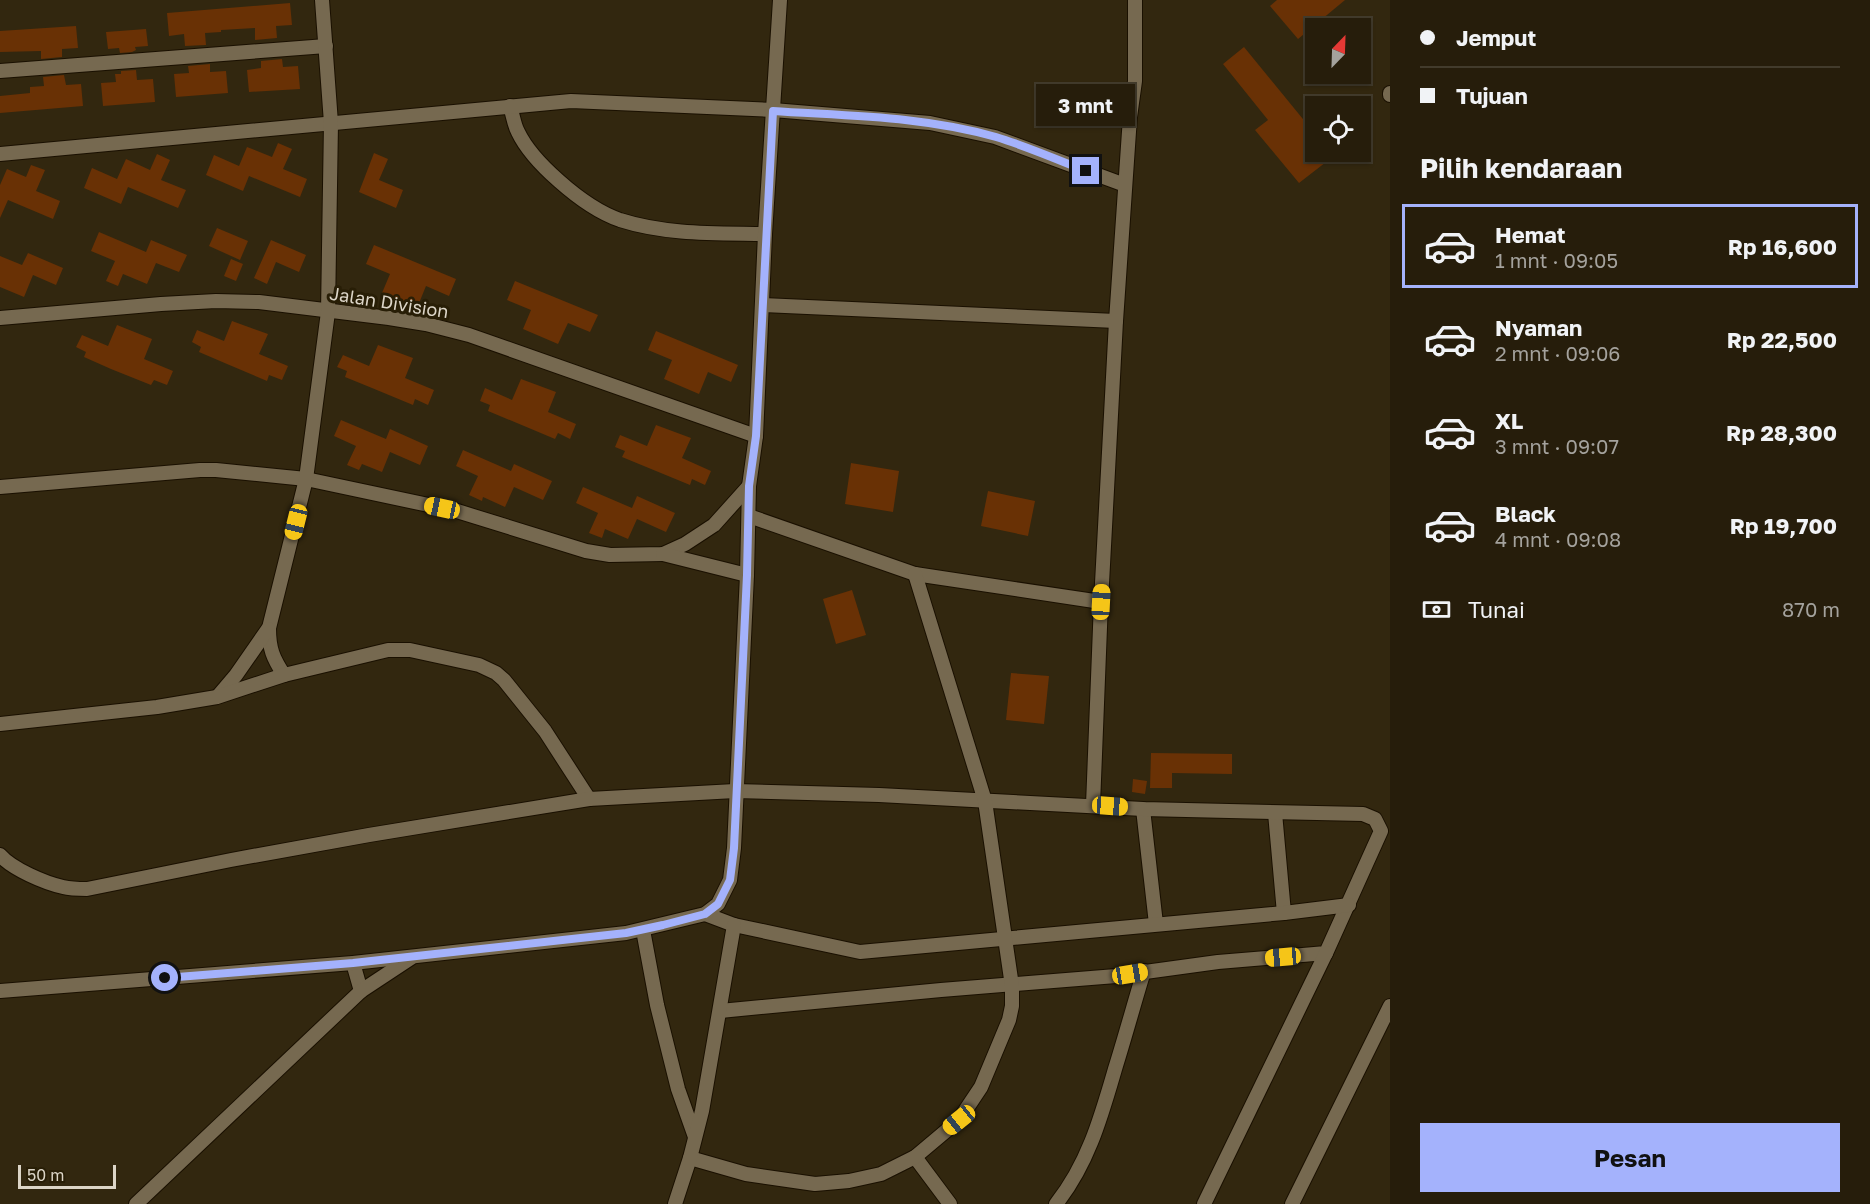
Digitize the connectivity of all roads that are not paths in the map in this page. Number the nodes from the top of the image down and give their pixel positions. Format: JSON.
{"nodes":[{"id":1,"x":322,"y":0,"type":"edge"},
{"id":2,"x":780,"y":0,"type":"edge"},
{"id":3,"x":1135,"y":0,"type":"edge"},
{"id":4,"x":326,"y":46,"type":"junction"},
{"id":5,"x":0,"y":71,"type":"edge"},
{"id":6,"x":510,"y":106,"type":"junction"},
{"id":7,"x":773,"y":111,"type":"junction"},
{"id":8,"x":331,"y":123,"type":"junction"},
{"id":9,"x":0,"y":154,"type":"edge"},
{"id":10,"x":1125,"y":185,"type":"junction"},
{"id":11,"x":765,"y":234,"type":"junction"},
{"id":12,"x":763,"y":305,"type":"junction"},
{"id":13,"x":328,"y":312,"type":"junction"},
{"id":14,"x":0,"y":318,"type":"edge"},
{"id":15,"x":1116,"y":321,"type":"junction"},
{"id":16,"x":756,"y":436,"type":"junction"},
{"id":17,"x":306,"y":479,"type":"junction"},
{"id":18,"x":749,"y":486,"type":"junction"},
{"id":19,"x":0,"y":487,"type":"edge"},
{"id":20,"x":749,"y":516,"type":"junction"},
{"id":21,"x":663,"y":554,"type":"junction"},
{"id":22,"x":915,"y":574,"type":"junction"},
{"id":23,"x":747,"y":575,"type":"junction"},
{"id":24,"x":1101,"y":602,"type":"junction"},
{"id":25,"x":269,"y":628,"type":"junction"},
{"id":26,"x":284,"y":675,"type":"junction"},
{"id":27,"x":217,"y":697,"type":"junction"},
{"id":28,"x":0,"y":724,"type":"edge"},
{"id":29,"x":735,"y":791,"type":"junction"},
{"id":30,"x":589,"y":799,"type":"junction"},
{"id":31,"x":985,"y":801,"type":"junction"},
{"id":32,"x":1094,"y":805,"type":"junction"},
{"id":33,"x":1143,"y":809,"type":"junction"},
{"id":34,"x":1275,"y":813,"type":"junction"},
{"id":35,"x":0,"y":855,"type":"edge"},
{"id":36,"x":1349,"y":905,"type":"junction"},
{"id":37,"x":1284,"y":913,"type":"junction"},
{"id":38,"x":705,"y":914,"type":"junction"},
{"id":39,"x":1156,"y":924,"type":"junction"},
{"id":40,"x":734,"y":925,"type":"junction"},
{"id":41,"x":643,"y":930,"type":"junction"},
{"id":42,"x":1005,"y":937,"type":"junction"},
{"id":43,"x":1326,"y":953,"type":"junction"},
{"id":44,"x":413,"y":957,"type":"junction"},
{"id":45,"x":353,"y":963,"type":"junction"},
{"id":46,"x":1143,"y":971,"type":"junction"},
{"id":47,"x":1012,"y":986,"type":"junction"},
{"id":48,"x":0,"y":991,"type":"edge"},
{"id":49,"x":361,"y":991,"type":"junction"},
{"id":50,"x":1390,"y":1006,"type":"edge"},
{"id":51,"x":720,"y":1011,"type":"junction"},
{"id":52,"x":695,"y":1138,"type":"junction"},
{"id":53,"x":915,"y":1157,"type":"junction"},
{"id":54,"x":690,"y":1158,"type":"junction"},
{"id":55,"x":136,"y":1204,"type":"edge"},
{"id":56,"x":675,"y":1204,"type":"edge"},
{"id":57,"x":950,"y":1204,"type":"edge"},
{"id":58,"x":1056,"y":1204,"type":"edge"},
{"id":59,"x":1204,"y":1204,"type":"edge"},
{"id":60,"x":1292,"y":1204,"type":"edge"}],
"edges":[{"from":1,"to":4,"type":"street"},
{"from":2,"to":7,"type":"street"},
{"from":3,"to":10,"type":"street"},
{"from":4,"to":5,"type":"street"},
{"from":4,"to":8,"type":"street"},
{"from":6,"to":7,"type":"street"},
{"from":6,"to":8,"type":"street"},
{"from":6,"to":11,"type":"street"},
{"from":7,"to":10,"type":"street"},
{"from":7,"to":11,"type":"street"},
{"from":8,"to":9,"type":"street"},
{"from":8,"to":13,"type":"street"},
{"from":10,"to":15,"type":"street"},
{"from":11,"to":12,"type":"street"},
{"from":12,"to":15,"type":"street"},
{"from":12,"to":16,"type":"street"},
{"from":13,"to":14,"type":"street","name":"Jalan Division"},
{"from":13,"to":16,"type":"street","name":"Jalan Division"},
{"from":13,"to":17,"type":"street"},
{"from":15,"to":24,"type":"street"},
{"from":16,"to":18,"type":"street"},
{"from":17,"to":19,"type":"street"},
{"from":17,"to":21,"type":"street"},
{"from":17,"to":25,"type":"street"},
{"from":18,"to":20,"type":"street"},
{"from":18,"to":21,"type":"street"},
{"from":20,"to":22,"type":"street"},
{"from":20,"to":23,"type":"street"},
{"from":21,"to":23,"type":"street"},
{"from":22,"to":24,"type":"street"},
{"from":22,"to":31,"type":"street"},
{"from":23,"to":29,"type":"street"},
{"from":24,"to":32,"type":"street"},
{"from":25,"to":26,"type":"street"},
{"from":25,"to":27,"type":"street"},
{"from":26,"to":27,"type":"street"},
{"from":26,"to":30,"type":"street"},
{"from":27,"to":28,"type":"street"},
{"from":29,"to":30,"type":"street"},
{"from":29,"to":31,"type":"street"},
{"from":29,"to":38,"type":"street"},
{"from":30,"to":35,"type":"street"},
{"from":31,"to":32,"type":"street"},
{"from":31,"to":42,"type":"street"},
{"from":32,"to":33,"type":"street"},
{"from":33,"to":34,"type":"street"},
{"from":33,"to":39,"type":"street"},
{"from":34,"to":36,"type":"street"},
{"from":34,"to":37,"type":"street"},
{"from":36,"to":37,"type":"street"},
{"from":36,"to":43,"type":"street"},
{"from":37,"to":39,"type":"street"},
{"from":38,"to":40,"type":"street"},
{"from":38,"to":41,"type":"street"},
{"from":39,"to":42,"type":"street"},
{"from":40,"to":42,"type":"street"},
{"from":40,"to":51,"type":"street"},
{"from":41,"to":44,"type":"street"},
{"from":41,"to":52,"type":"street"},
{"from":42,"to":47,"type":"street"},
{"from":43,"to":46,"type":"street"},
{"from":43,"to":59,"type":"street"},
{"from":44,"to":45,"type":"street"},
{"from":44,"to":49,"type":"street"},
{"from":45,"to":48,"type":"street"},
{"from":45,"to":49,"type":"street"},
{"from":46,"to":47,"type":"street"},
{"from":46,"to":58,"type":"street"},
{"from":47,"to":51,"type":"street"},
{"from":47,"to":53,"type":"street"},
{"from":49,"to":55,"type":"street"},
{"from":50,"to":60,"type":"street"},
{"from":51,"to":52,"type":"street"},
{"from":52,"to":54,"type":"street"},
{"from":53,"to":54,"type":"street"},
{"from":53,"to":57,"type":"street"},
{"from":54,"to":56,"type":"street"}]}
